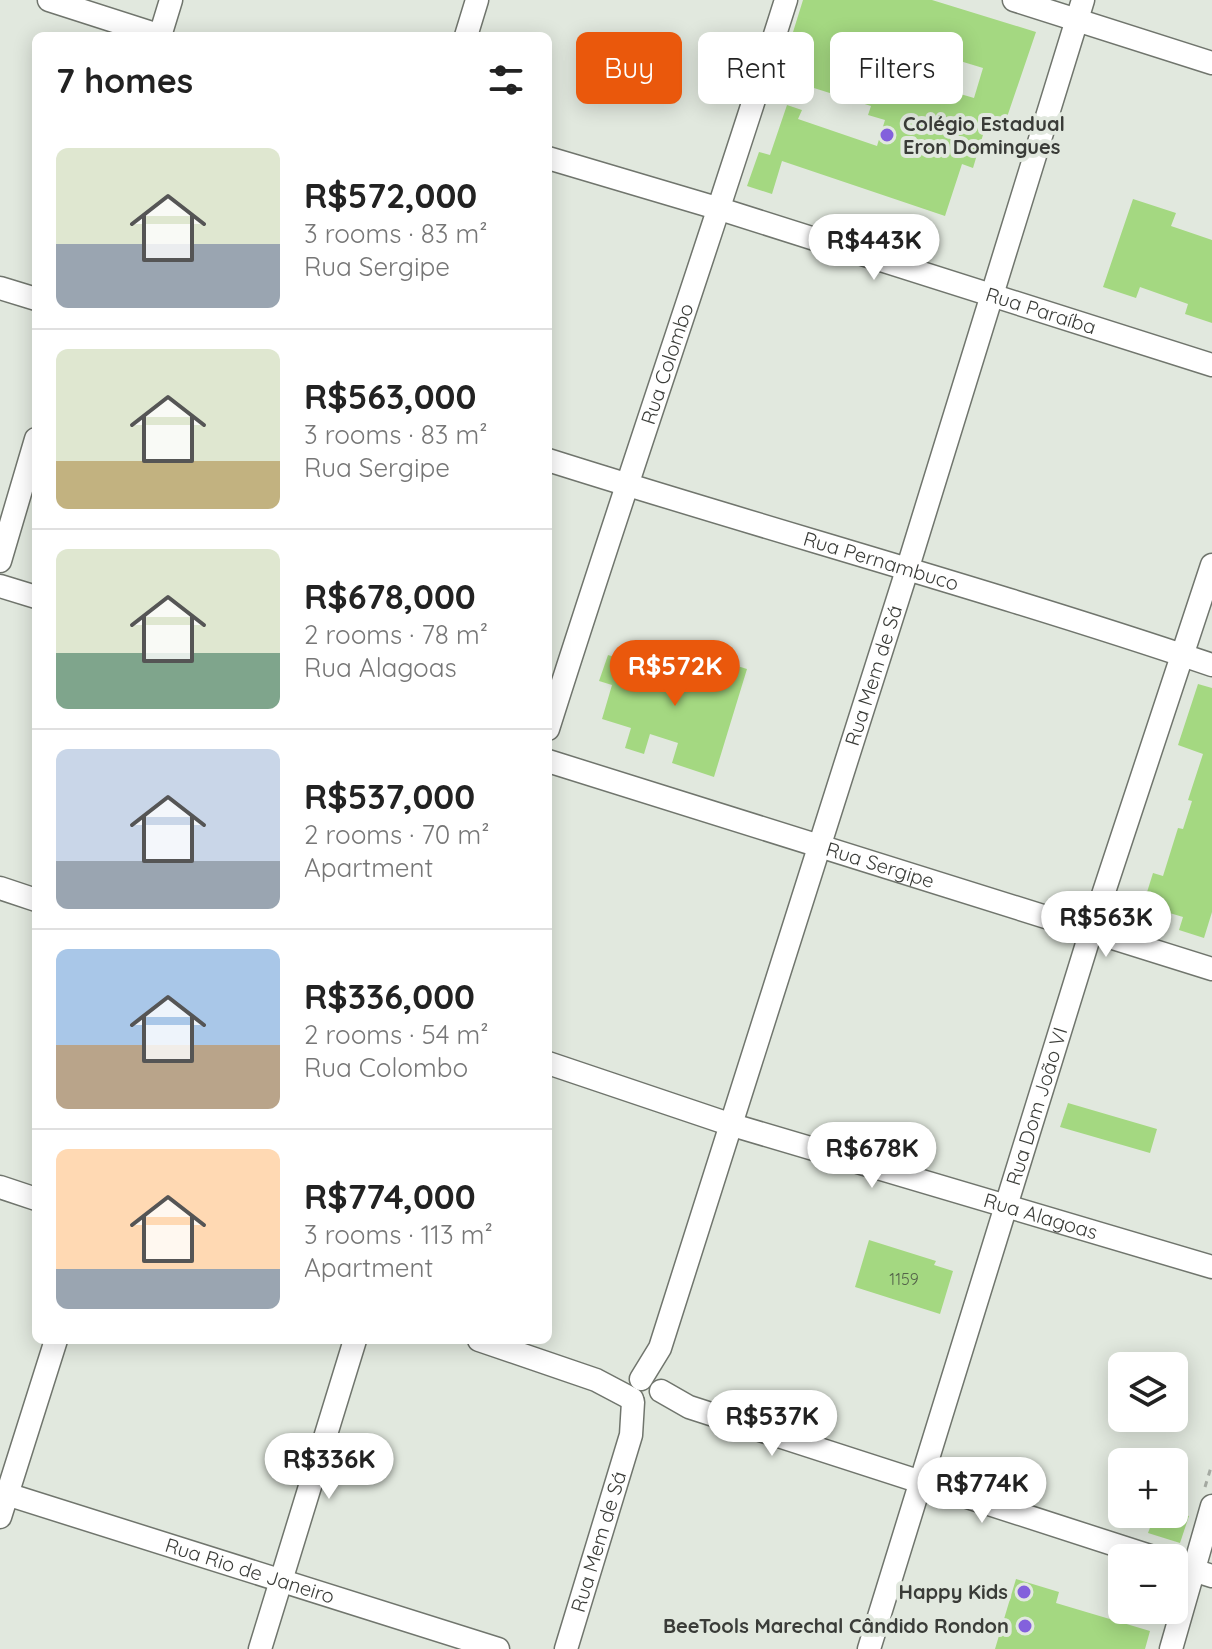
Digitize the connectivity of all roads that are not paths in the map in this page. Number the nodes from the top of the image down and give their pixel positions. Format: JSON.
{"nodes":[{"id":1,"x":49,"y":0,"type":"edge"},
{"id":2,"x":171,"y":0,"type":"edge"},
{"id":3,"x":477,"y":0,"type":"edge"},
{"id":4,"x":786,"y":0,"type":"edge"},
{"id":5,"x":1014,"y":0,"type":"edge"},
{"id":6,"x":1080,"y":10,"type":"edge"},
{"id":7,"x":148,"y":32,"type":"edge"},
{"id":8,"x":161,"y":32,"type":"edge"},
{"id":9,"x":467,"y":32,"type":"edge"},
{"id":10,"x":1212,"y":63,"type":"edge"},
{"id":11,"x":552,"y":159,"type":"edge"},
{"id":12,"x":720,"y":209,"type":"junction"},
{"id":13,"x":0,"y":288,"type":"edge"},
{"id":14,"x":991,"y":296,"type":"junction"},
{"id":15,"x":32,"y":298,"type":"edge"},
{"id":16,"x":1212,"y":365,"type":"edge"},
{"id":17,"x":32,"y":453,"type":"edge"},
{"id":18,"x":552,"y":461,"type":"edge"},
{"id":19,"x":625,"y":484,"type":"junction"},
{"id":20,"x":0,"y":561,"type":"edge"},
{"id":21,"x":1212,"y":565,"type":"edge"},
{"id":22,"x":908,"y":567,"type":"junction"},
{"id":23,"x":0,"y":586,"type":"edge"},
{"id":24,"x":32,"y":596,"type":"edge"},
{"id":25,"x":1183,"y":655,"type":"junction"},
{"id":26,"x":1212,"y":665,"type":"edge"},
{"id":27,"x":552,"y":716,"type":"edge"},
{"id":28,"x":552,"y":762,"type":"edge"},
{"id":29,"x":820,"y":845,"type":"junction"},
{"id":30,"x":0,"y":888,"type":"edge"},
{"id":31,"x":32,"y":899,"type":"edge"},
{"id":32,"x":1091,"y":931,"type":"junction"},
{"id":33,"x":1212,"y":969,"type":"edge"},
{"id":34,"x":552,"y":1064,"type":"edge"},
{"id":35,"x":729,"y":1124,"type":"junction"},
{"id":36,"x":0,"y":1187,"type":"edge"},
{"id":37,"x":32,"y":1198,"type":"edge"},
{"id":38,"x":1006,"y":1206,"type":"junction"},
{"id":39,"x":1212,"y":1267,"type":"edge"},
{"id":40,"x":55,"y":1344,"type":"edge"},
{"id":41,"x":354,"y":1344,"type":"edge"},
{"id":42,"x":491,"y":1344,"type":"edge"},
{"id":43,"x":646,"y":1394,"type":"junction"},
{"id":44,"x":921,"y":1484,"type":"junction"},
{"id":45,"x":4,"y":1494,"type":"edge"},
{"id":46,"x":0,"y":1517,"type":"edge"},
{"id":47,"x":1210,"y":1517,"type":"edge"},
{"id":48,"x":1114,"y":1544,"type":"edge"},
{"id":49,"x":1194,"y":1570,"type":"edge"},
{"id":50,"x":280,"y":1581,"type":"junction"},
{"id":51,"x":260,"y":1649,"type":"edge"},
{"id":52,"x":498,"y":1649,"type":"edge"},
{"id":53,"x":566,"y":1649,"type":"edge"},
{"id":54,"x":869,"y":1649,"type":"edge"},
{"id":55,"x":1171,"y":1649,"type":"edge"}],
"edges":[{"from":1,"to":7,"type":"street"},
{"from":2,"to":8,"type":"street"},
{"from":3,"to":9,"type":"street"},
{"from":4,"to":12,"type":"street","name":"Rua Colombo"},
{"from":5,"to":6,"type":"street"},
{"from":6,"to":10,"type":"street"},
{"from":6,"to":14,"type":"street","name":"Rua Mem de Sá"},
{"from":11,"to":12,"type":"street","name":"Rua Paraíba"},
{"from":12,"to":14,"type":"street","name":"Rua Paraíba"},
{"from":12,"to":19,"type":"street","name":"Rua Colombo"},
{"from":13,"to":15,"type":"street"},
{"from":14,"to":16,"type":"street","name":"Rua Paraíba"},
{"from":14,"to":22,"type":"street","name":"Rua Mem de Sá"},
{"from":17,"to":20,"type":"street"},
{"from":18,"to":19,"type":"street","name":"Rua Pernambuco"},
{"from":19,"to":22,"type":"street","name":"Rua Pernambuco"},
{"from":19,"to":27,"type":"street","name":"Rua Colombo"},
{"from":21,"to":25,"type":"street","name":"Rua Dom João VI"},
{"from":22,"to":25,"type":"street","name":"Rua Pernambuco"},
{"from":22,"to":29,"type":"street","name":"Rua Mem de Sá"},
{"from":23,"to":24,"type":"street"},
{"from":25,"to":26,"type":"street","name":"Rua Pernambuco"},
{"from":25,"to":32,"type":"street","name":"Rua Dom João VI"},
{"from":28,"to":29,"type":"street","name":"Rua Sergipe"},
{"from":29,"to":32,"type":"street","name":"Rua Sergipe"},
{"from":29,"to":35,"type":"street","name":"Rua Mem de Sá"},
{"from":30,"to":31,"type":"street"},
{"from":32,"to":33,"type":"street","name":"Rua Sergipe"},
{"from":32,"to":38,"type":"street","name":"Rua Dom João VI"},
{"from":34,"to":35,"type":"street","name":"Rua Alagoas"},
{"from":35,"to":38,"type":"street","name":"Rua Alagoas"},
{"from":35,"to":43,"type":"street","name":"Rua Mem de Sá"},
{"from":36,"to":37,"type":"street"},
{"from":38,"to":39,"type":"street","name":"Rua Alagoas"},
{"from":38,"to":44,"type":"street","name":"Rua Dom João VI"},
{"from":40,"to":45,"type":"street"},
{"from":41,"to":50,"type":"street"},
{"from":42,"to":43,"type":"street"},
{"from":43,"to":44,"type":"street"},
{"from":43,"to":53,"type":"street","name":"Rua Mem de Sá"},
{"from":44,"to":48,"type":"street"},
{"from":44,"to":54,"type":"street","name":"Rua Dom João VI"},
{"from":45,"to":46,"type":"street"},
{"from":45,"to":50,"type":"street","name":"Rua Rio de Janeiro"},
{"from":47,"to":49,"type":"street"},
{"from":49,"to":55,"type":"street"},
{"from":50,"to":51,"type":"street"},
{"from":50,"to":52,"type":"street","name":"Rua Rio de Janeiro"}]}
